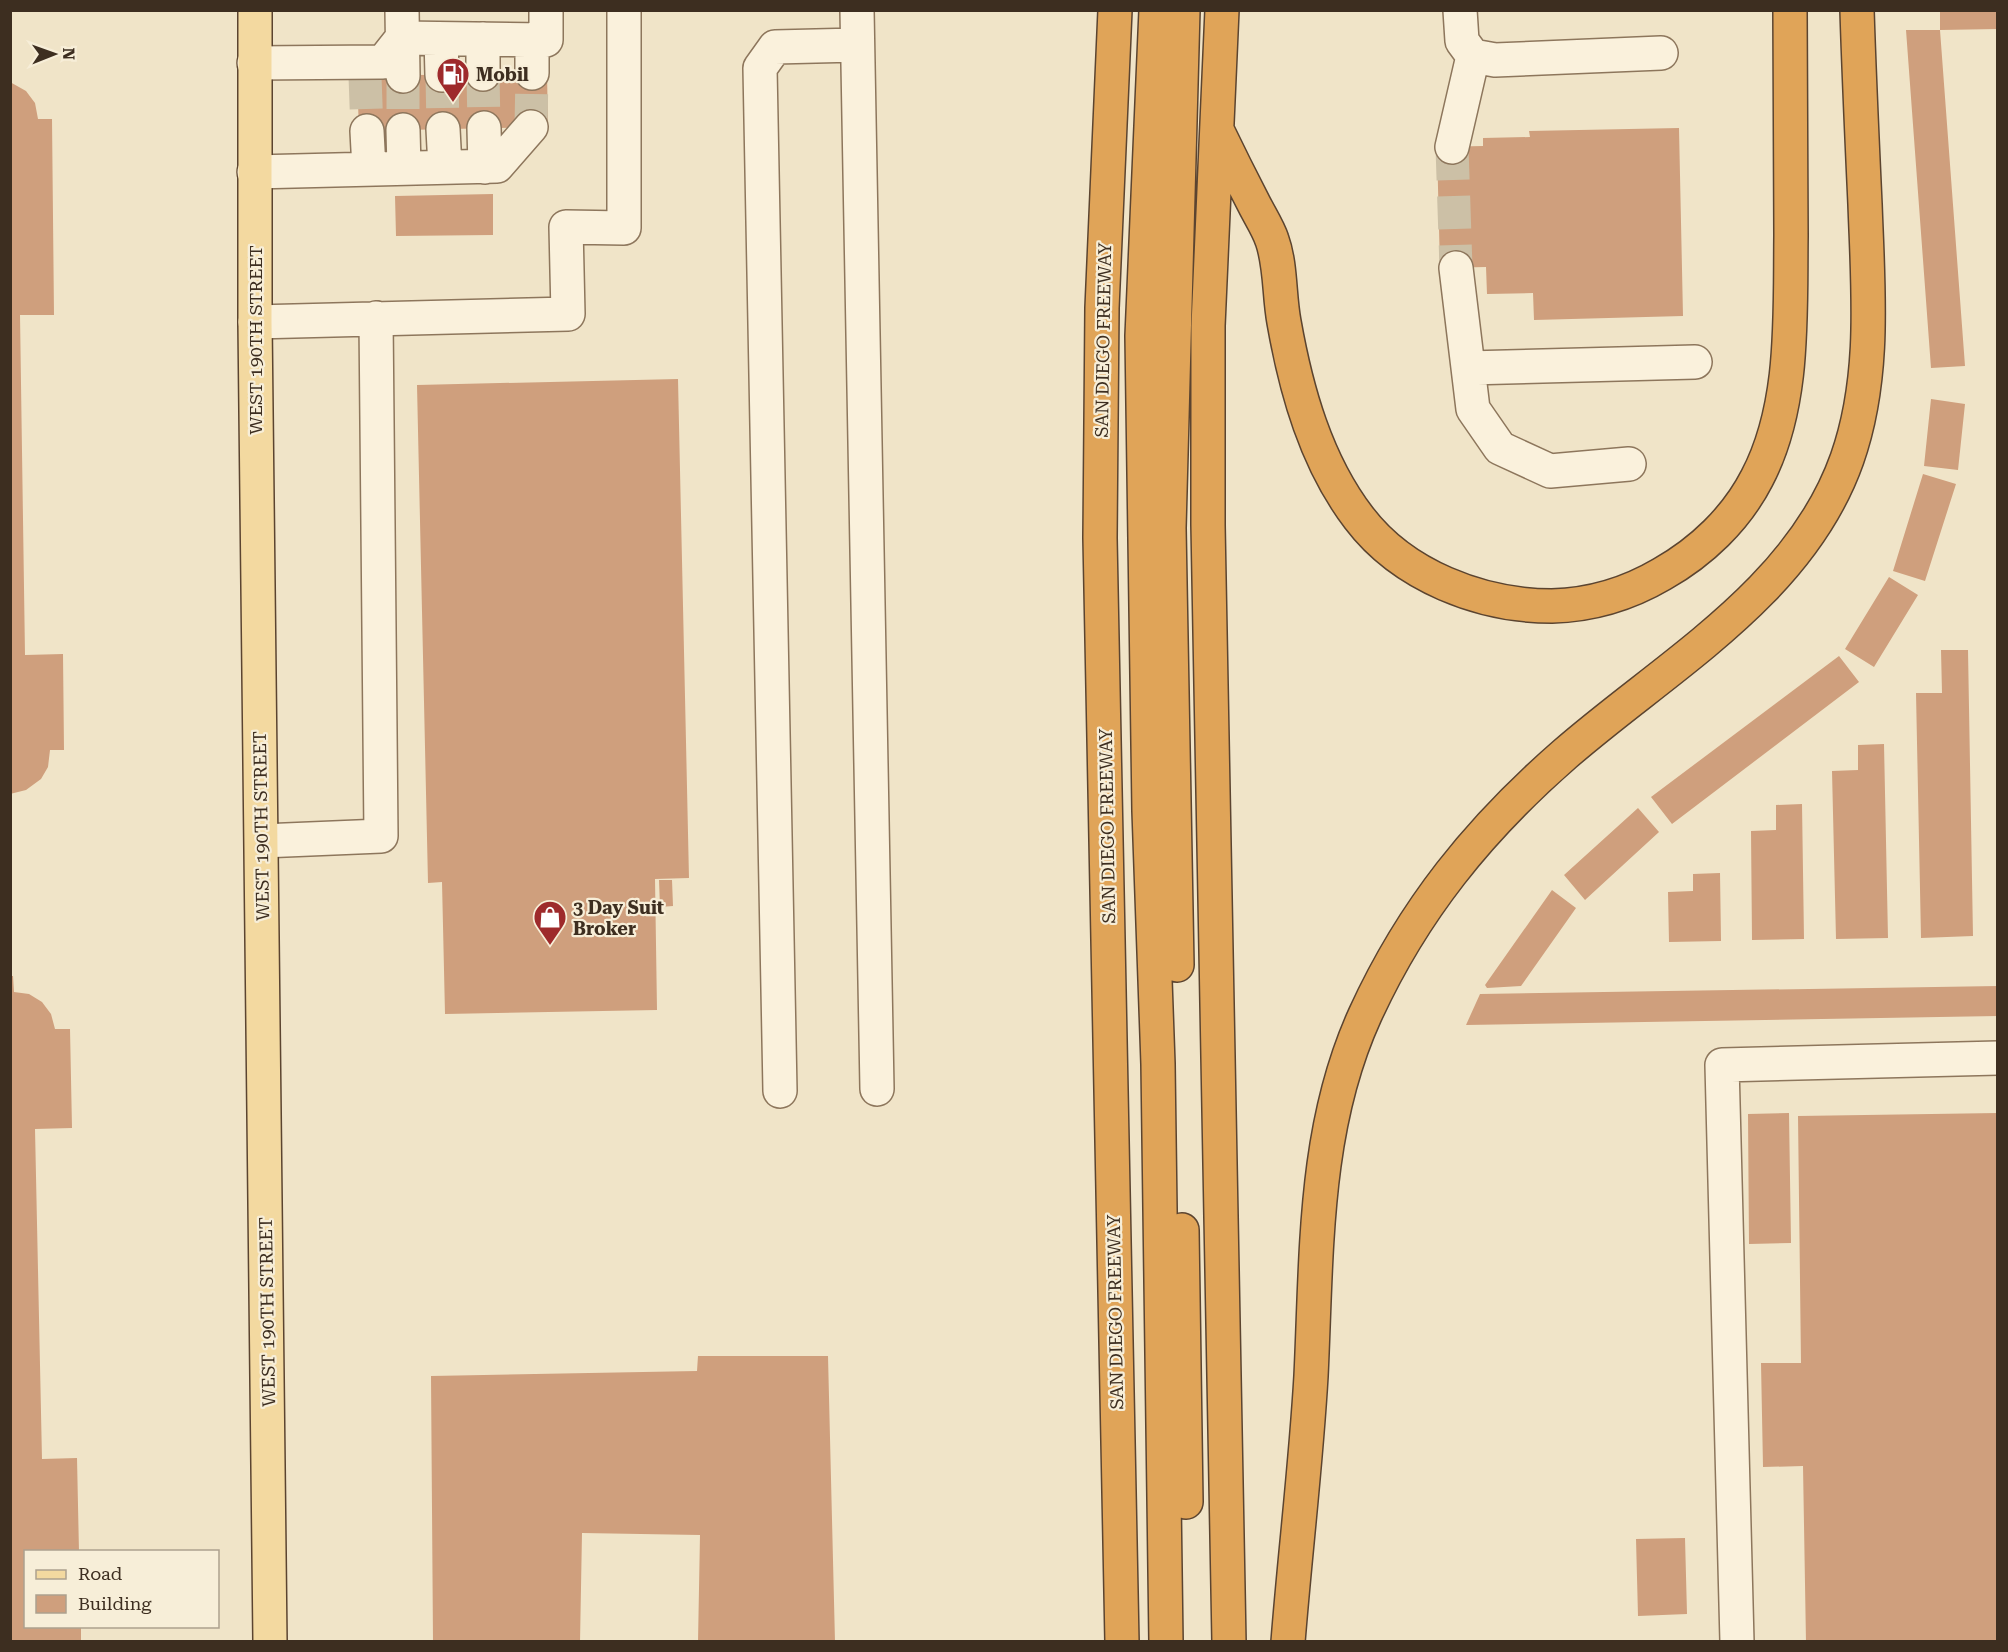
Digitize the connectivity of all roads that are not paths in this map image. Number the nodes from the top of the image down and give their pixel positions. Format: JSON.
{"nodes":[{"id":1,"x":255,"y":10,"type":"edge"},
{"id":2,"x":546,"y":10,"type":"edge"},
{"id":3,"x":624,"y":10,"type":"edge"},
{"id":4,"x":856,"y":10,"type":"edge"},
{"id":5,"x":1115,"y":10,"type":"edge"},
{"id":6,"x":1156,"y":10,"type":"edge"},
{"id":7,"x":1183,"y":10,"type":"edge"},
{"id":8,"x":1222,"y":10,"type":"edge"},
{"id":9,"x":1460,"y":10,"type":"edge"},
{"id":10,"x":1790,"y":10,"type":"edge"},
{"id":11,"x":1857,"y":10,"type":"edge"},
{"id":12,"x":402,"y":24,"type":"edge"},
{"id":13,"x":441,"y":39,"type":"junction"},
{"id":14,"x":483,"y":39,"type":"junction"},
{"id":15,"x":532,"y":40,"type":"junction"},
{"id":16,"x":857,"y":45,"type":"junction"},
{"id":17,"x":1167,"y":52,"type":"junction"},
{"id":18,"x":1661,"y":53,"type":"dead end"},
{"id":19,"x":1473,"y":56,"type":"junction"},
{"id":20,"x":254,"y":63,"type":"junction"},
{"id":21,"x":532,"y":73,"type":"tunnel mouth"},
{"id":22,"x":483,"y":74,"type":"tunnel mouth"},
{"id":23,"x":442,"y":75,"type":"tunnel mouth"},
{"id":24,"x":403,"y":76,"type":"tunnel mouth"},
{"id":25,"x":531,"y":127,"type":"tunnel mouth"},
{"id":26,"x":484,"y":128,"type":"tunnel mouth"},
{"id":27,"x":443,"y":129,"type":"tunnel mouth"},
{"id":28,"x":1216,"y":129,"type":"junction"},
{"id":29,"x":403,"y":130,"type":"tunnel mouth"},
{"id":30,"x":367,"y":131,"type":"tunnel mouth"},
{"id":31,"x":1452,"y":147,"type":"tunnel mouth"},
{"id":32,"x":485,"y":166,"type":"junction"},
{"id":33,"x":444,"y":167,"type":"junction"},
{"id":34,"x":404,"y":168,"type":"junction"},
{"id":35,"x":369,"y":169,"type":"junction"},
{"id":36,"x":254,"y":172,"type":"junction"},
{"id":37,"x":1456,"y":268,"type":"tunnel mouth"},
{"id":38,"x":376,"y":318,"type":"junction"},
{"id":39,"x":255,"y":322,"type":"junction"},
{"id":40,"x":1695,"y":362,"type":"dead end"},
{"id":41,"x":1468,"y":368,"type":"junction"},
{"id":42,"x":1629,"y":464,"type":"dead end"},
{"id":43,"x":262,"y":841,"type":"junction"},
{"id":44,"x":1998,"y":1058,"type":"edge"},
{"id":45,"x":877,"y":1089,"type":"dead end"},
{"id":46,"x":780,"y":1091,"type":"dead end"},
{"id":47,"x":270,"y":1641,"type":"edge"},
{"id":48,"x":1122,"y":1641,"type":"edge"},
{"id":49,"x":1166,"y":1641,"type":"edge"},
{"id":50,"x":1189,"y":1641,"type":"edge"},
{"id":51,"x":1230,"y":1641,"type":"edge"},
{"id":52,"x":1288,"y":1641,"type":"edge"},
{"id":53,"x":1737,"y":1641,"type":"edge"}],
"edges":[{"from":1,"to":20,"type":"main road","name":"WEST 190TH STREET"},
{"from":2,"to":15,"type":"lane"},
{"from":3,"to":38,"type":"lane"},
{"from":4,"to":16,"type":"lane"},
{"from":5,"to":48,"type":"highway","name":"SAN DIEGO FREEWAY"},
{"from":6,"to":17,"type":"highway"},
{"from":7,"to":17,"type":"highway"},
{"from":8,"to":28,"type":"highway"},
{"from":9,"to":19,"type":"lane"},
{"from":10,"to":28,"type":"highway"},
{"from":11,"to":52,"type":"highway"},
{"from":12,"to":13,"type":"lane"},
{"from":12,"to":20,"type":"lane"},
{"from":12,"to":24,"type":"lane"},
{"from":13,"to":14,"type":"lane"},
{"from":13,"to":23,"type":"lane"},
{"from":14,"to":15,"type":"lane"},
{"from":14,"to":22,"type":"lane"},
{"from":15,"to":21,"type":"lane"},
{"from":16,"to":45,"type":"lane"},
{"from":16,"to":46,"type":"lane"},
{"from":17,"to":49,"type":"highway"},
{"from":17,"to":50,"type":"highway"},
{"from":18,"to":19,"type":"lane"},
{"from":19,"to":31,"type":"lane"},
{"from":20,"to":36,"type":"main road","name":"WEST 190TH STREET"},
{"from":25,"to":32,"type":"lane"},
{"from":26,"to":32,"type":"lane"},
{"from":27,"to":33,"type":"lane"},
{"from":28,"to":51,"type":"highway"},
{"from":29,"to":34,"type":"lane"},
{"from":30,"to":35,"type":"lane"},
{"from":32,"to":33,"type":"lane"},
{"from":33,"to":34,"type":"lane"},
{"from":34,"to":35,"type":"lane"},
{"from":35,"to":36,"type":"lane"},
{"from":36,"to":39,"type":"main road","name":"WEST 190TH STREET"},
{"from":37,"to":41,"type":"lane"},
{"from":38,"to":39,"type":"lane"},
{"from":38,"to":43,"type":"lane"},
{"from":39,"to":43,"type":"main road","name":"WEST 190TH STREET"},
{"from":40,"to":41,"type":"lane"},
{"from":41,"to":42,"type":"lane"},
{"from":43,"to":47,"type":"main road","name":"WEST 190TH STREET"},
{"from":44,"to":53,"type":"lane"}]}
